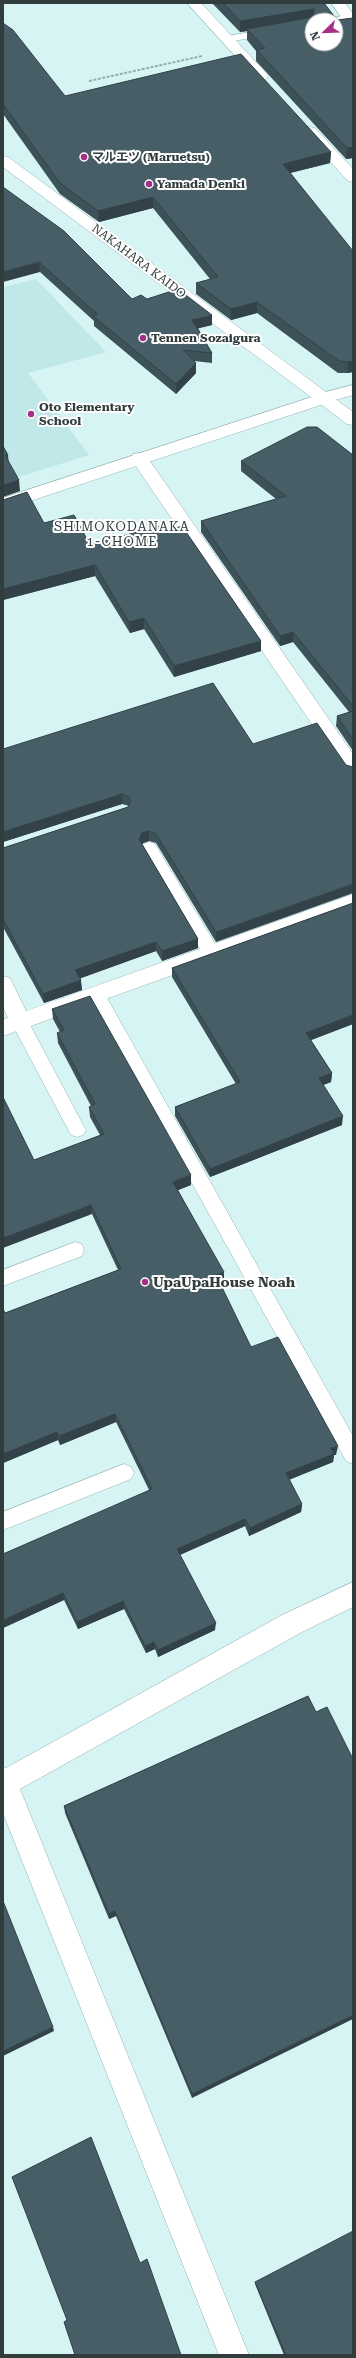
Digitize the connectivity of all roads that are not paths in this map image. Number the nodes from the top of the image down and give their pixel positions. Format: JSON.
{"nodes":[{"id":1,"x":194,"y":3,"type":"edge"},
{"id":2,"x":338,"y":3,"type":"edge"},
{"id":3,"x":348,"y":20,"type":"edge"},
{"id":4,"x":304,"y":26,"type":"edge"},
{"id":5,"x":232,"y":44,"type":"junction"},
{"id":6,"x":272,"y":89,"type":"edge"},
{"id":7,"x":303,"y":123,"type":"edge"},
{"id":8,"x":3,"y":160,"type":"edge"},
{"id":9,"x":353,"y":178,"type":"edge"},
{"id":10,"x":353,"y":390,"type":"edge"},
{"id":11,"x":324,"y":398,"type":"junction"},
{"id":12,"x":353,"y":420,"type":"edge"},
{"id":13,"x":139,"y":458,"type":"junction"},
{"id":14,"x":3,"y":504,"type":"edge"},
{"id":15,"x":353,"y":769,"type":"edge"},
{"id":16,"x":148,"y":848,"type":"dead end"},
{"id":17,"x":353,"y":902,"type":"edge"},
{"id":18,"x":211,"y":952,"type":"junction"},
{"id":19,"x":3,"y":984,"type":"edge"},
{"id":20,"x":96,"y":994,"type":"junction"},
{"id":21,"x":11,"y":1025,"type":"edge"},
{"id":22,"x":77,"y":1130,"type":"dead end"},
{"id":23,"x":75,"y":1250,"type":"dead end"},
{"id":24,"x":3,"y":1278,"type":"edge"},
{"id":25,"x":353,"y":1455,"type":"edge"},
{"id":26,"x":124,"y":1473,"type":"dead end"},
{"id":27,"x":3,"y":1521,"type":"edge"},
{"id":28,"x":353,"y":1594,"type":"edge"},
{"id":29,"x":3,"y":1783,"type":"edge"},
{"id":30,"x":234,"y":2355,"type":"edge"}],
"edges":[{"from":1,"to":5,"type":"street"},
{"from":2,"to":3,"type":"street"},
{"from":4,"to":5,"type":"lane"},
{"from":5,"to":6,"type":"street"},
{"from":7,"to":9,"type":"street"},
{"from":8,"to":11,"type":"street","name":"NAKAHARA KAIDO"},
{"from":10,"to":11,"type":"street"},
{"from":11,"to":12,"type":"street","name":"NAKAHARA KAIDO"},
{"from":11,"to":13,"type":"street"},
{"from":13,"to":14,"type":"street"},
{"from":13,"to":15,"type":"street"},
{"from":16,"to":18,"type":"lane"},
{"from":17,"to":18,"type":"street"},
{"from":18,"to":20,"type":"street"},
{"from":19,"to":21,"type":"street"},
{"from":20,"to":21,"type":"street"},
{"from":20,"to":25,"type":"lane"},
{"from":21,"to":22,"type":"lane"},
{"from":23,"to":24,"type":"lane"},
{"from":26,"to":27,"type":"lane"},
{"from":28,"to":29,"type":"street"},
{"from":29,"to":30,"type":"street"}]}
